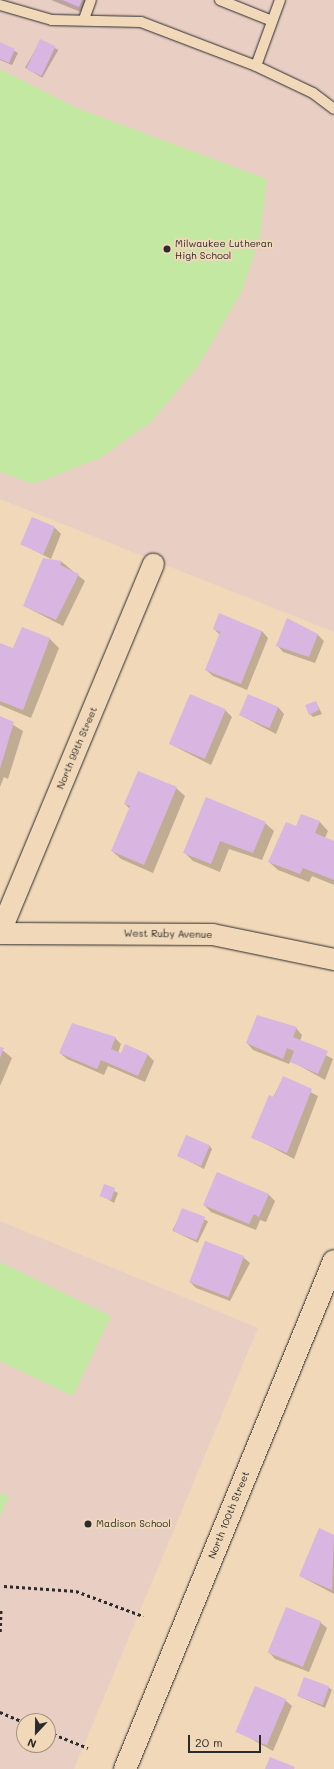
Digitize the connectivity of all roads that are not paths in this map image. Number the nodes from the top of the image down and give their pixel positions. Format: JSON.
{"nodes":[{"id":1,"x":92,"y":0,"type":"edge"},
{"id":2,"x":220,"y":0,"type":"edge"},
{"id":3,"x":280,"y":0,"type":"edge"},
{"id":4,"x":0,"y":5,"type":"edge"},
{"id":5,"x":84,"y":19,"type":"junction"},
{"id":6,"x":272,"y":21,"type":"junction"},
{"id":7,"x":256,"y":66,"type":"junction"},
{"id":8,"x":334,"y":109,"type":"edge"},
{"id":9,"x":153,"y":564,"type":"dead end"},
{"id":10,"x":0,"y":932,"type":"edge"},
{"id":11,"x":334,"y":959,"type":"edge"},
{"id":12,"x":334,"y":1261,"type":"edge"},
{"id":13,"x":125,"y":1769,"type":"edge"}],
"edges":[{"from":1,"to":5,"type":"lane"},
{"from":2,"to":6,"type":"lane"},
{"from":3,"to":6,"type":"lane"},
{"from":4,"to":5,"type":"lane"},
{"from":5,"to":7,"type":"lane"},
{"from":6,"to":7,"type":"lane"},
{"from":7,"to":8,"type":"lane"},
{"from":9,"to":10,"type":"street","name":"North 99th Street"},
{"from":10,"to":11,"type":"street","name":"West Ruby Avenue"},
{"from":12,"to":13,"type":"street","name":"North 100th Street"}]}
